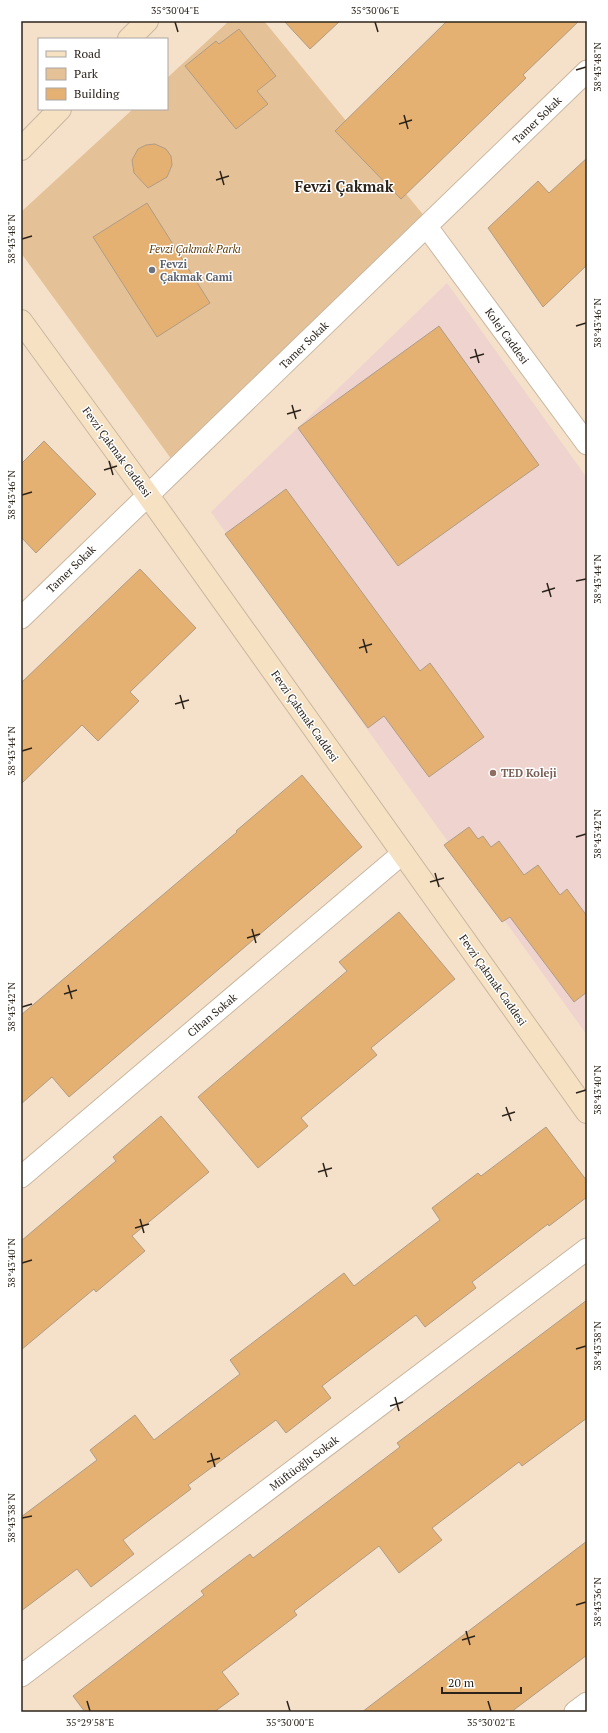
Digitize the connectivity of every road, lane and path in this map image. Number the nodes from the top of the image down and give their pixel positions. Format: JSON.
{"nodes":[{"id":1,"x":147,"y":21,"type":"edge"},
{"id":2,"x":130,"y":38,"type":"edge"},
{"id":3,"x":587,"y":71,"type":"edge"},
{"id":4,"x":59,"y":110,"type":"edge"},
{"id":5,"x":21,"y":149,"type":"edge"},
{"id":6,"x":427,"y":227,"type":"junction"},
{"id":7,"x":21,"y":321,"type":"edge"},
{"id":8,"x":587,"y":444,"type":"edge"},
{"id":9,"x":147,"y":494,"type":"junction"},
{"id":10,"x":21,"y":618,"type":"edge"},
{"id":11,"x":403,"y":853,"type":"junction"},
{"id":12,"x":587,"y":1112,"type":"edge"},
{"id":13,"x":21,"y":1177,"type":"edge"},
{"id":14,"x":587,"y":1248,"type":"edge"},
{"id":15,"x":21,"y":1676,"type":"edge"},
{"id":16,"x":587,"y":1703,"type":"edge"},
{"id":17,"x":575,"y":1712,"type":"edge"}],
"edges":[{"from":1,"to":2,"type":"street"},
{"from":3,"to":6,"type":"street","name":"Tamer Sokak"},
{"from":4,"to":5,"type":"street"},
{"from":6,"to":8,"type":"street","name":"Kolej Caddesi"},
{"from":6,"to":9,"type":"street","name":"Tamer Sokak"},
{"from":7,"to":9,"type":"street","name":"Fevzi Çakmak Caddesi"},
{"from":9,"to":10,"type":"street","name":"Tamer Sokak"},
{"from":9,"to":11,"type":"street","name":"Fevzi Çakmak Caddesi"},
{"from":11,"to":12,"type":"street","name":"Fevzi Çakmak Caddesi"},
{"from":11,"to":13,"type":"street","name":"Cihan Sokak"},
{"from":14,"to":15,"type":"street","name":"Müftüoğlu Sokak"},
{"from":16,"to":17,"type":"street"}]}
